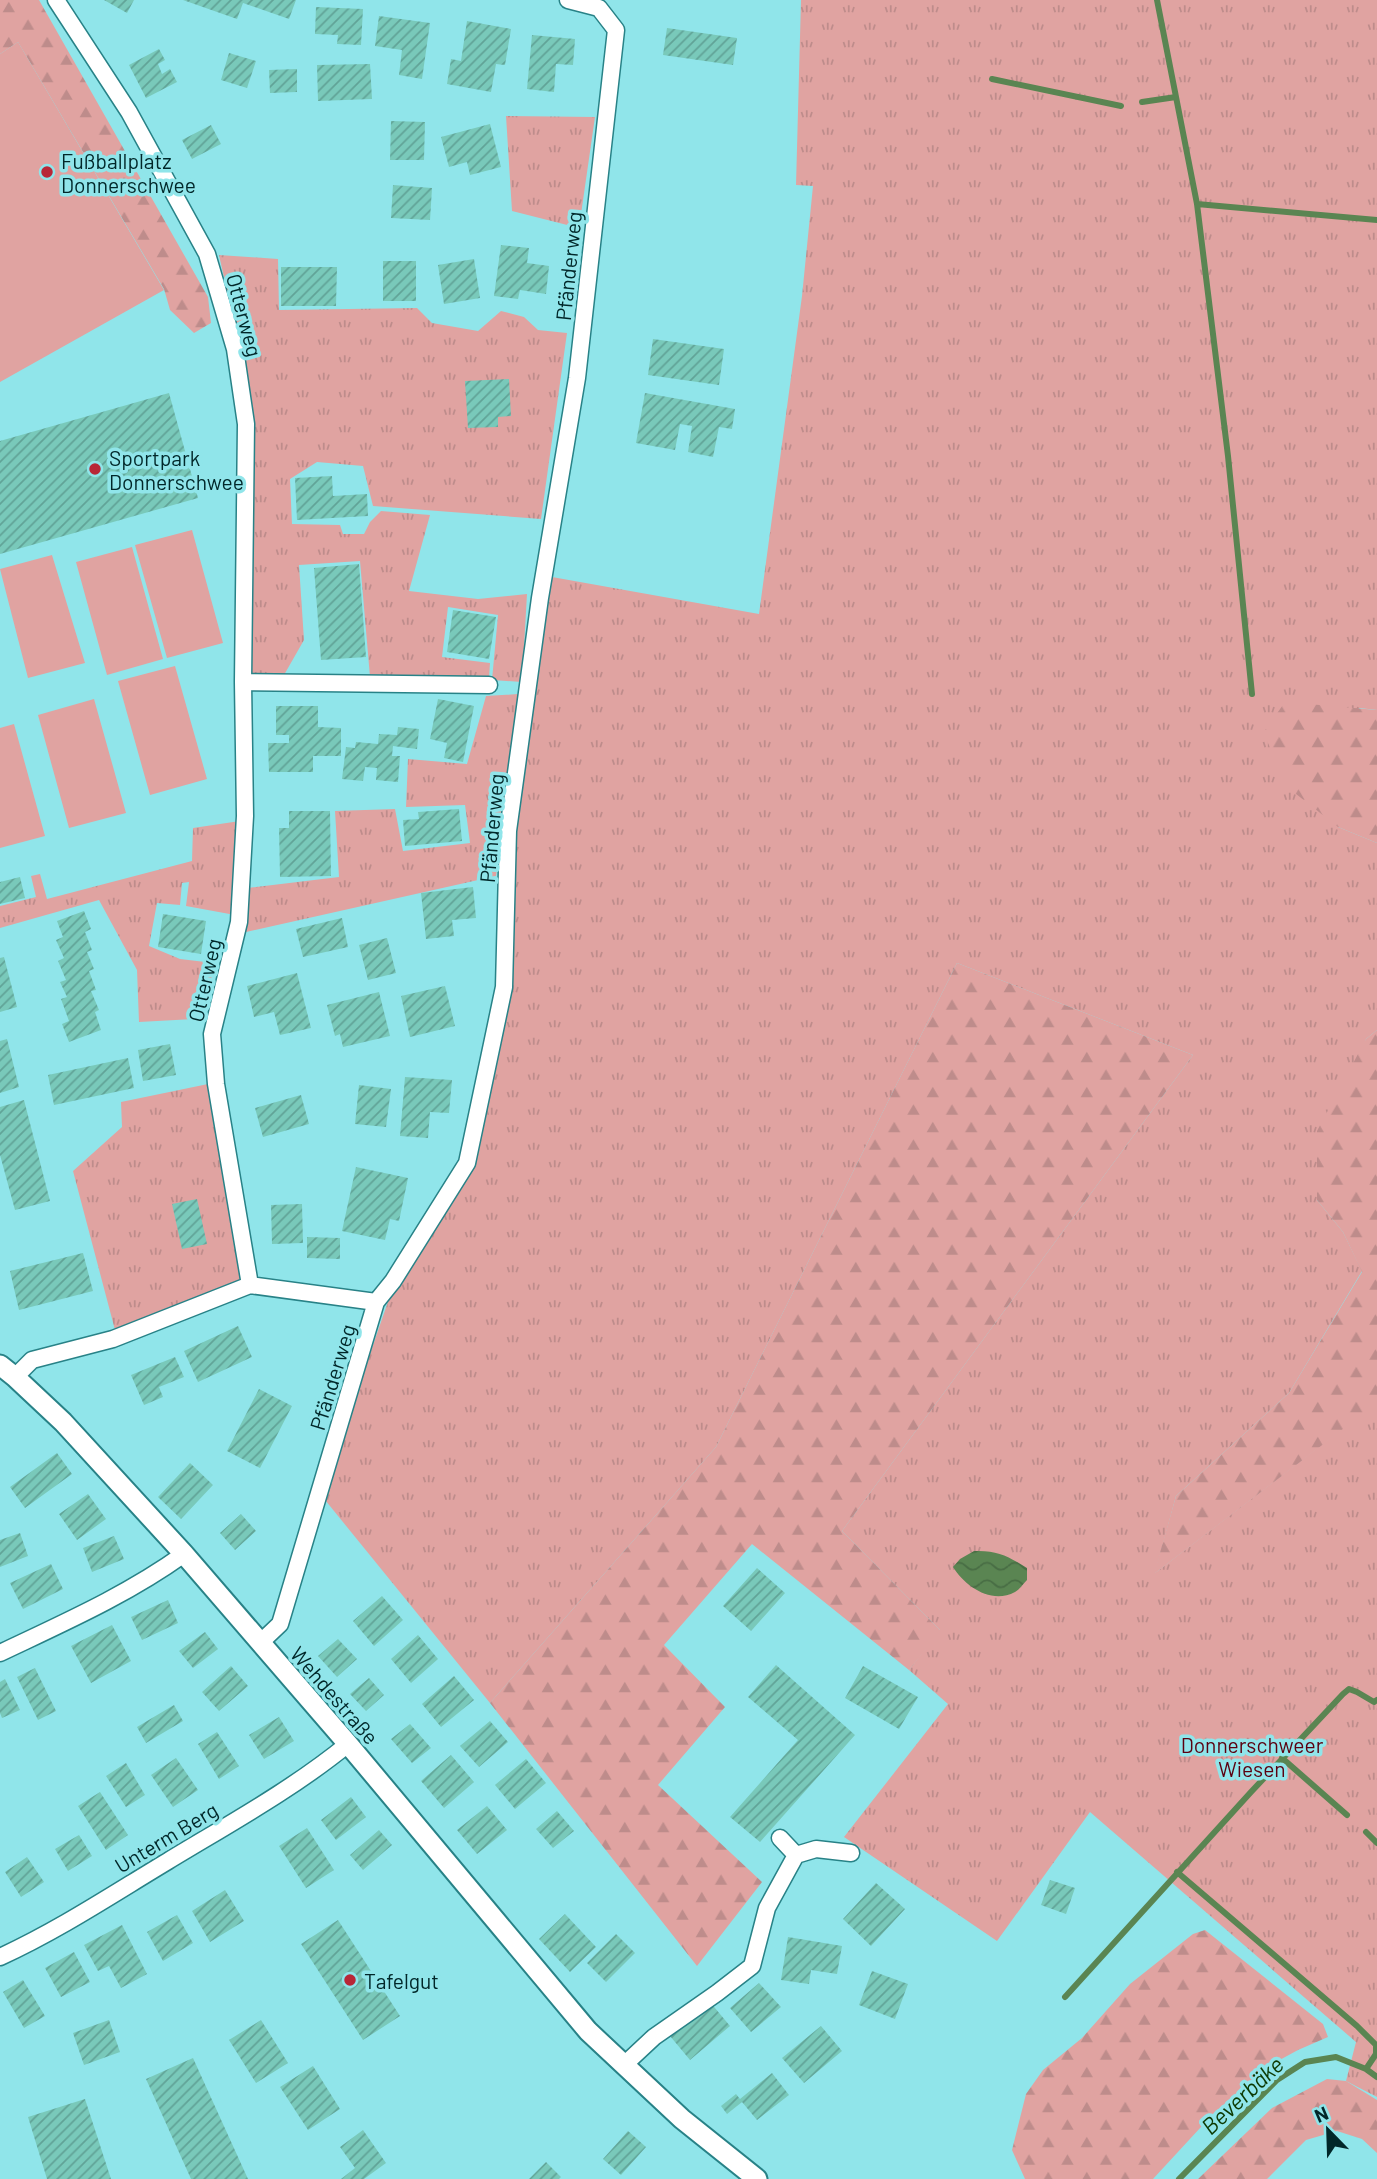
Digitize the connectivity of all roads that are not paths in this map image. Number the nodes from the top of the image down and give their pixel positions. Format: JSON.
{"nodes":[{"id":1,"x":56,"y":0,"type":"edge"},
{"id":2,"x":568,"y":0,"type":"edge"},
{"id":3,"x":243,"y":682,"type":"junction"},
{"id":4,"x":489,"y":685,"type":"dead end"},
{"id":5,"x":250,"y":1285,"type":"junction"},
{"id":6,"x":376,"y":1302,"type":"junction"},
{"id":7,"x":8,"y":1371,"type":"edge"},
{"id":8,"x":184,"y":1554,"type":"junction"},
{"id":9,"x":260,"y":1643,"type":"junction"},
{"id":10,"x":0,"y":1653,"type":"edge"},
{"id":11,"x":348,"y":1744,"type":"junction"},
{"id":12,"x":780,"y":1838,"type":"dead end"},
{"id":13,"x":851,"y":1853,"type":"dead end"},
{"id":14,"x":796,"y":1855,"type":"junction"},
{"id":15,"x":0,"y":1957,"type":"edge"},
{"id":16,"x":624,"y":2064,"type":"junction"},
{"id":17,"x":757,"y":2179,"type":"edge"}],
"edges":[{"from":1,"to":3,"type":"street","name":"Otterweg"},
{"from":2,"to":6,"type":"street","name":"Pfänderweg"},
{"from":3,"to":4,"type":"street"},
{"from":3,"to":5,"type":"street","name":"Otterweg"},
{"from":5,"to":6,"type":"street"},
{"from":5,"to":7,"type":"street"},
{"from":6,"to":9,"type":"street","name":"Pfänderweg"},
{"from":7,"to":8,"type":"street","name":"Wehdestraße"},
{"from":8,"to":9,"type":"street","name":"Wehdestraße"},
{"from":8,"to":10,"type":"street"},
{"from":9,"to":11,"type":"street","name":"Wehdestraße"},
{"from":11,"to":15,"type":"street","name":"Unterm Berg"},
{"from":11,"to":16,"type":"street","name":"Wehdestraße"},
{"from":12,"to":14,"type":"street"},
{"from":13,"to":14,"type":"street"},
{"from":14,"to":16,"type":"street"},
{"from":16,"to":17,"type":"street","name":"Wehdestraße"}]}
